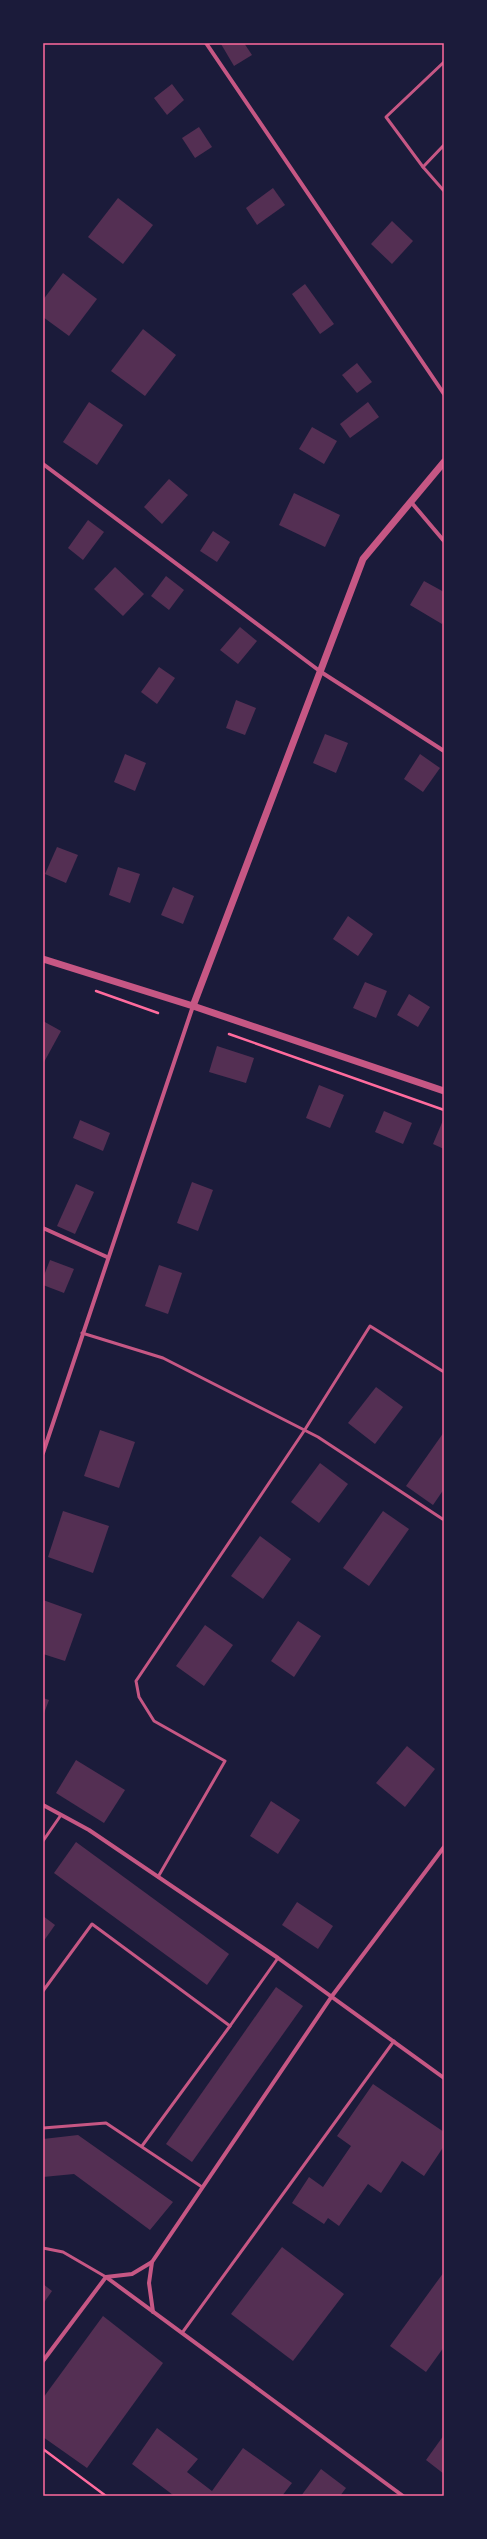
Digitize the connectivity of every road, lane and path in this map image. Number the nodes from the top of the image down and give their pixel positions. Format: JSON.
{"nodes":[{"id":1,"x":206,"y":43,"type":"edge"},
{"id":2,"x":444,"y":62,"type":"edge"},
{"id":3,"x":444,"y":145,"type":"edge"},
{"id":4,"x":423,"y":167,"type":"junction"},
{"id":5,"x":444,"y":192,"type":"edge"},
{"id":6,"x":444,"y":394,"type":"edge"},
{"id":7,"x":444,"y":462,"type":"edge"},
{"id":8,"x":43,"y":464,"type":"edge"},
{"id":9,"x":411,"y":502,"type":"junction"},
{"id":10,"x":444,"y":541,"type":"edge"},
{"id":11,"x":321,"y":672,"type":"junction"},
{"id":12,"x":444,"y":751,"type":"edge"},
{"id":13,"x":43,"y":959,"type":"edge"},
{"id":14,"x":93,"y":991,"type":"dead end"},
{"id":15,"x":193,"y":1006,"type":"junction"},
{"id":16,"x":158,"y":1013,"type":"dead end"},
{"id":17,"x":229,"y":1034,"type":"dead end"},
{"id":18,"x":444,"y":1091,"type":"edge"},
{"id":19,"x":444,"y":1110,"type":"edge"},
{"id":20,"x":43,"y":1228,"type":"edge"},
{"id":21,"x":107,"y":1257,"type":"junction"},
{"id":22,"x":82,"y":1333,"type":"junction"},
{"id":23,"x":444,"y":1372,"type":"edge"},
{"id":24,"x":304,"y":1431,"type":"junction"},
{"id":25,"x":43,"y":1453,"type":"edge"},
{"id":26,"x":444,"y":1520,"type":"edge"},
{"id":27,"x":43,"y":1805,"type":"edge"},
{"id":28,"x":61,"y":1815,"type":"junction"},
{"id":29,"x":43,"y":1841,"type":"edge"},
{"id":30,"x":444,"y":1847,"type":"edge"},
{"id":31,"x":158,"y":1877,"type":"junction"},
{"id":32,"x":278,"y":1958,"type":"junction"},
{"id":33,"x":43,"y":1992,"type":"edge"},
{"id":34,"x":332,"y":1996,"type":"junction"},
{"id":35,"x":230,"y":2026,"type":"junction"},
{"id":36,"x":394,"y":2041,"type":"junction"},
{"id":37,"x":444,"y":2078,"type":"edge"},
{"id":38,"x":43,"y":2128,"type":"edge"},
{"id":39,"x":142,"y":2146,"type":"junction"},
{"id":40,"x":202,"y":2187,"type":"junction"},
{"id":41,"x":43,"y":2248,"type":"edge"},
{"id":42,"x":152,"y":2262,"type":"junction"},
{"id":43,"x":106,"y":2277,"type":"junction"},
{"id":44,"x":154,"y":2312,"type":"junction"},
{"id":45,"x":182,"y":2333,"type":"junction"},
{"id":46,"x":43,"y":2361,"type":"edge"},
{"id":47,"x":43,"y":2449,"type":"edge"},
{"id":48,"x":106,"y":2496,"type":"edge"},
{"id":49,"x":403,"y":2496,"type":"edge"}],
"edges":[{"from":1,"to":6,"type":"street"},
{"from":2,"to":4,"type":"lane"},
{"from":3,"to":4,"type":"lane"},
{"from":4,"to":5,"type":"lane"},
{"from":7,"to":9,"type":"street"},
{"from":8,"to":11,"type":"street"},
{"from":9,"to":10,"type":"street"},
{"from":9,"to":11,"type":"street"},
{"from":11,"to":12,"type":"street"},
{"from":11,"to":15,"type":"street"},
{"from":13,"to":15,"type":"street"},
{"from":14,"to":16,"type":"path"},
{"from":15,"to":18,"type":"street"},
{"from":15,"to":21,"type":"street"},
{"from":17,"to":19,"type":"path"},
{"from":20,"to":21,"type":"street"},
{"from":21,"to":22,"type":"street"},
{"from":22,"to":24,"type":"lane"},
{"from":22,"to":25,"type":"street"},
{"from":23,"to":24,"type":"lane"},
{"from":24,"to":26,"type":"lane"},
{"from":24,"to":31,"type":"lane"},
{"from":27,"to":28,"type":"street"},
{"from":28,"to":29,"type":"lane"},
{"from":28,"to":31,"type":"street"},
{"from":30,"to":34,"type":"street"},
{"from":31,"to":32,"type":"street"},
{"from":32,"to":34,"type":"street"},
{"from":32,"to":35,"type":"lane"},
{"from":33,"to":35,"type":"lane"},
{"from":34,"to":36,"type":"street"},
{"from":34,"to":40,"type":"street"},
{"from":35,"to":39,"type":"lane"},
{"from":36,"to":37,"type":"street"},
{"from":36,"to":45,"type":"lane"},
{"from":38,"to":39,"type":"lane"},
{"from":39,"to":40,"type":"lane"},
{"from":40,"to":42,"type":"street"},
{"from":41,"to":43,"type":"lane"},
{"from":42,"to":43,"type":"street"},
{"from":42,"to":44,"type":"street"},
{"from":43,"to":44,"type":"street"},
{"from":43,"to":46,"type":"street"},
{"from":44,"to":45,"type":"street"},
{"from":45,"to":49,"type":"street"},
{"from":47,"to":48,"type":"path"}]}
